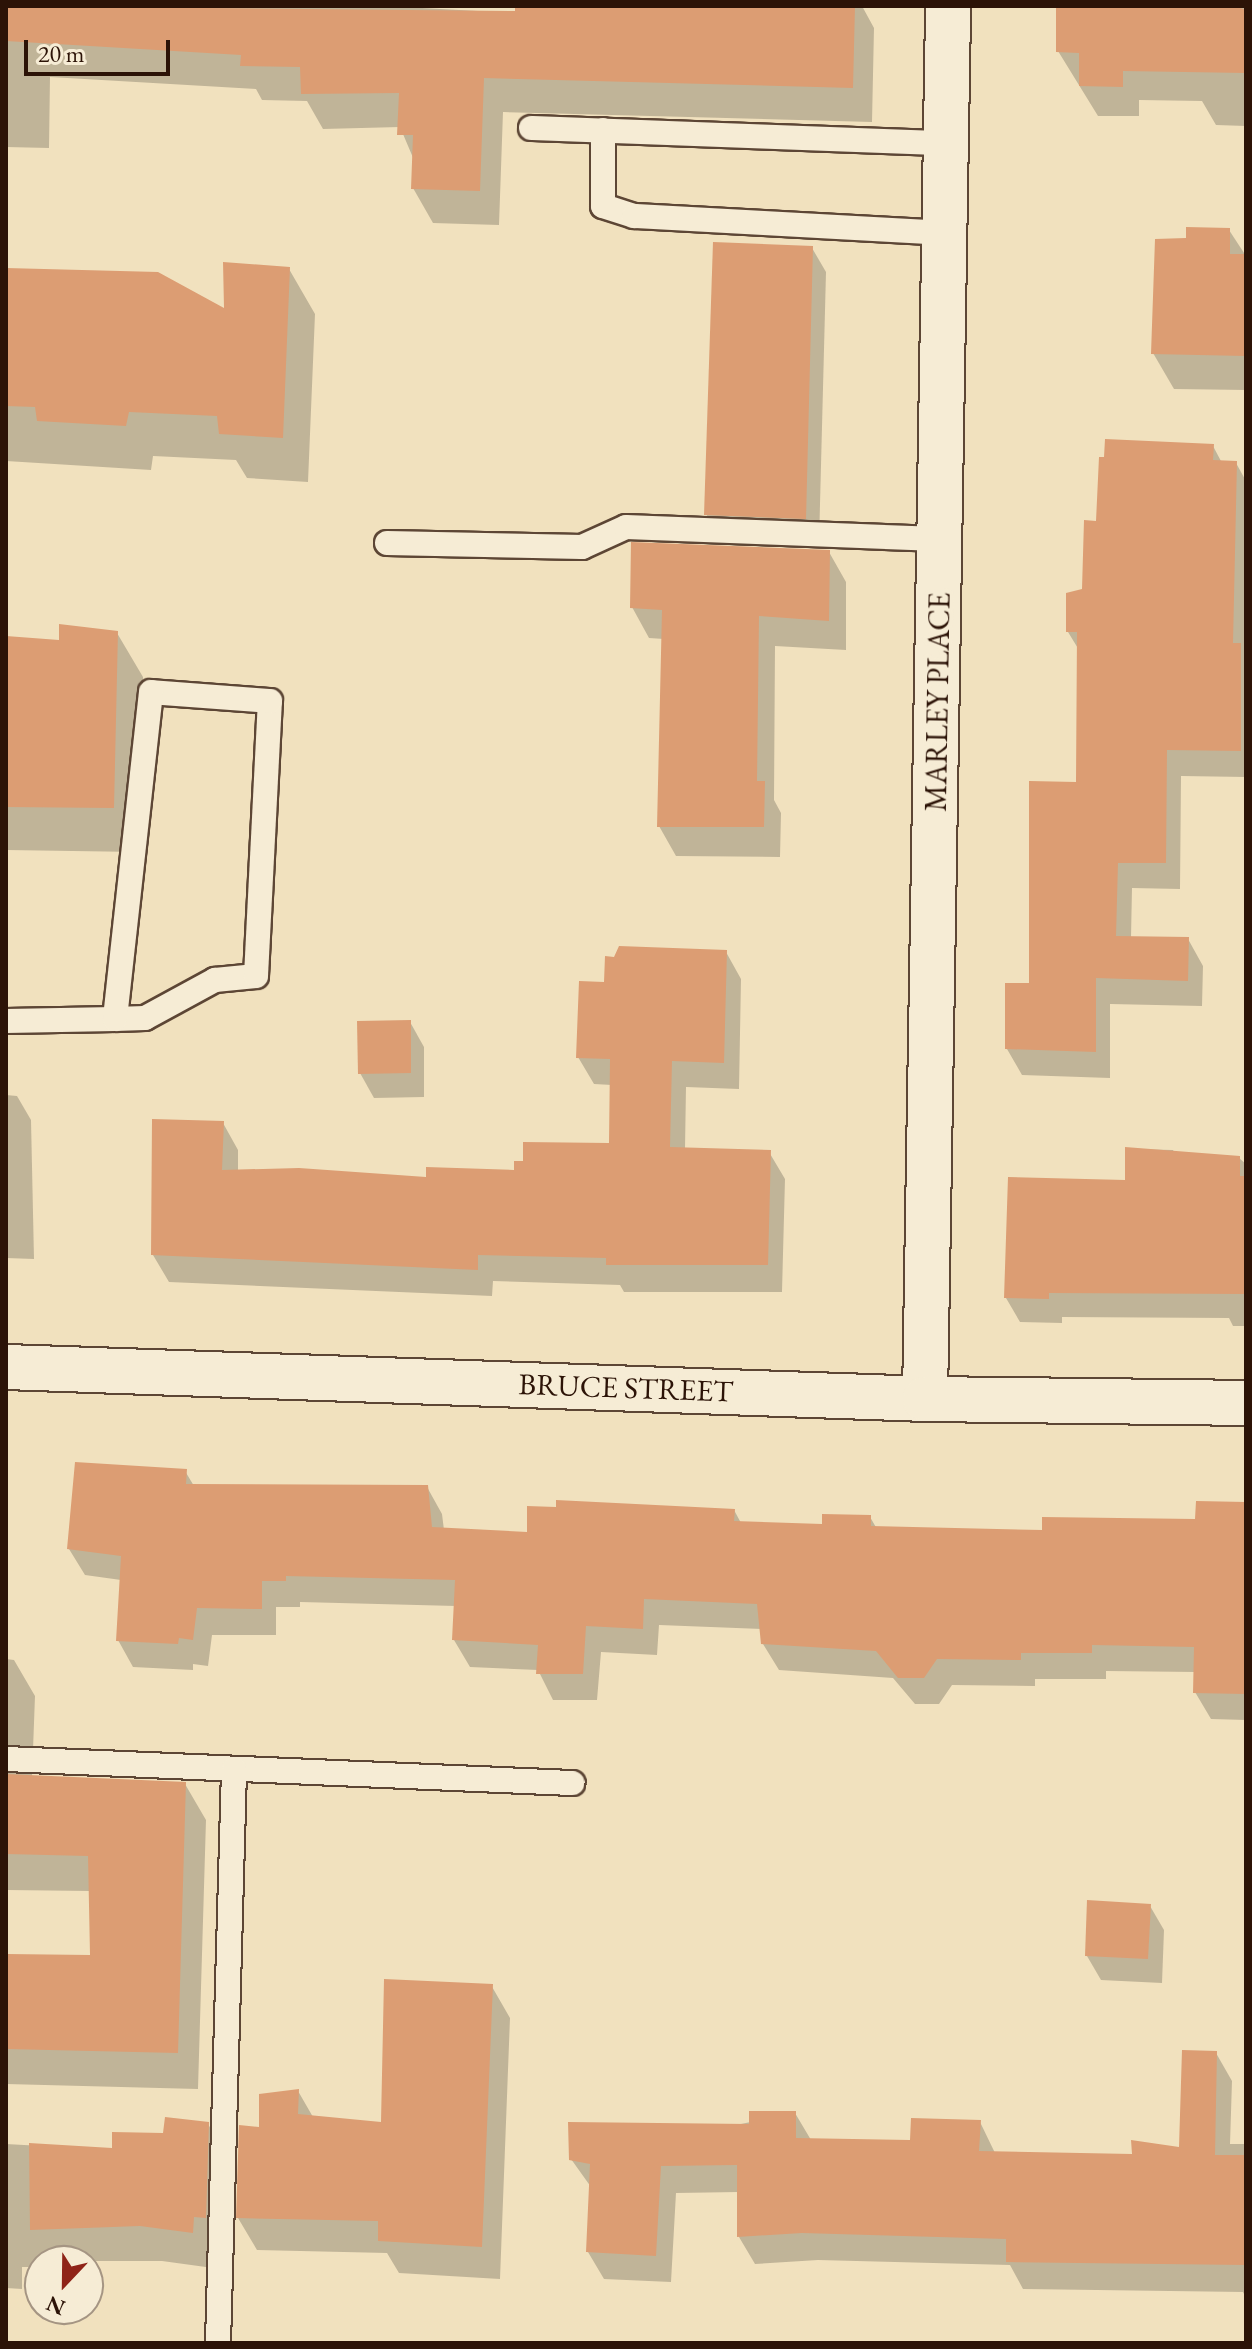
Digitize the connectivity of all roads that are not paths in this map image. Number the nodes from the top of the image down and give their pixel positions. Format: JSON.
{"nodes":[{"id":1,"x":948,"y":6,"type":"edge"},
{"id":2,"x":531,"y":128,"type":"dead end"},
{"id":3,"x":603,"y":130,"type":"junction"},
{"id":4,"x":946,"y":143,"type":"junction"},
{"id":5,"x":944,"y":233,"type":"junction"},
{"id":6,"x":939,"y":539,"type":"junction"},
{"id":7,"x":387,"y":543,"type":"dead end"},
{"id":8,"x":115,"y":1019,"type":"junction"},
{"id":9,"x":6,"y":1021,"type":"edge"},
{"id":10,"x":6,"y":1367,"type":"edge"},
{"id":11,"x":925,"y":1399,"type":"junction"},
{"id":12,"x":1246,"y":1403,"type":"edge"},
{"id":13,"x":6,"y":1759,"type":"edge"},
{"id":14,"x":234,"y":1769,"type":"junction"},
{"id":15,"x":572,"y":1783,"type":"dead end"},
{"id":16,"x":218,"y":2343,"type":"edge"}],
"edges":[{"from":1,"to":4,"type":"street","name":"MARLEY PLACE"},
{"from":2,"to":3,"type":"lane"},
{"from":3,"to":4,"type":"lane"},
{"from":3,"to":5,"type":"lane"},
{"from":4,"to":5,"type":"street","name":"MARLEY PLACE"},
{"from":5,"to":6,"type":"street","name":"MARLEY PLACE"},
{"from":6,"to":7,"type":"lane"},
{"from":6,"to":11,"type":"street","name":"MARLEY PLACE"},
{"from":8,"to":8,"type":"lane"},
{"from":8,"to":9,"type":"lane"},
{"from":10,"to":11,"type":"street","name":"BRUCE STREET"},
{"from":11,"to":12,"type":"street","name":"BRUCE STREET"},
{"from":13,"to":14,"type":"lane"},
{"from":14,"to":15,"type":"lane"},
{"from":14,"to":16,"type":"lane"}]}
